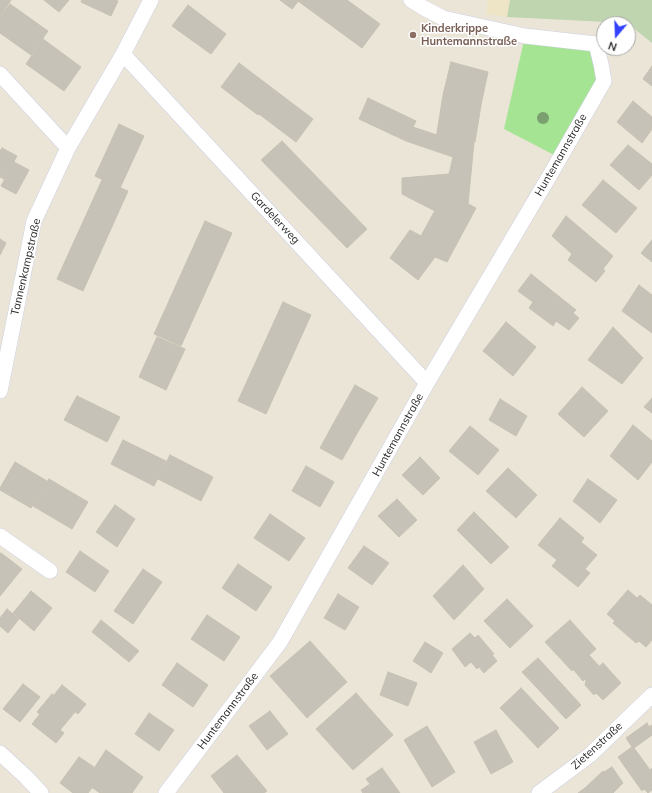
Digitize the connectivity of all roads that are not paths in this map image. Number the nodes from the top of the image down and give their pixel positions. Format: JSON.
{"nodes":[{"id":1,"x":151,"y":0,"type":"edge"},
{"id":2,"x":411,"y":0,"type":"edge"},
{"id":3,"x":124,"y":54,"type":"junction"},
{"id":4,"x":0,"y":74,"type":"edge"},
{"id":5,"x":68,"y":148,"type":"junction"},
{"id":6,"x":427,"y":383,"type":"junction"},
{"id":7,"x":0,"y":391,"type":"edge"},
{"id":8,"x":0,"y":536,"type":"edge"},
{"id":9,"x":50,"y":571,"type":"dead end"},
{"id":10,"x":652,"y":695,"type":"edge"},
{"id":11,"x":0,"y":754,"type":"edge"},
{"id":12,"x":40,"y":793,"type":"edge"},
{"id":13,"x":166,"y":793,"type":"edge"},
{"id":14,"x":540,"y":793,"type":"edge"}],
"edges":[{"from":1,"to":3,"type":"street","name":"Tannenkampstraße"},
{"from":2,"to":6,"type":"street","name":"Huntemannstraße"},
{"from":3,"to":5,"type":"street","name":"Tannenkampstraße"},
{"from":3,"to":6,"type":"street","name":"Gardelerweg"},
{"from":4,"to":5,"type":"street"},
{"from":5,"to":7,"type":"street","name":"Tannenkampstraße"},
{"from":6,"to":13,"type":"street","name":"Huntemannstraße"},
{"from":8,"to":9,"type":"street"},
{"from":10,"to":14,"type":"street","name":"Zietenstraße"},
{"from":11,"to":12,"type":"street"}]}
